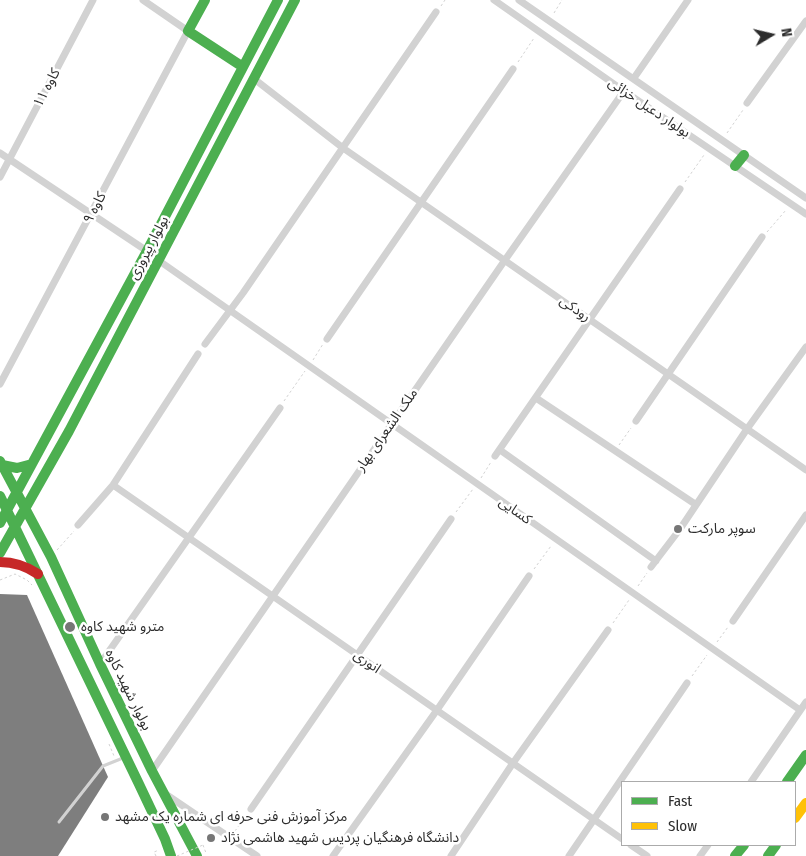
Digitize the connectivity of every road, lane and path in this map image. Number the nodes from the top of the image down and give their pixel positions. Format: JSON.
{"nodes":[{"id":1,"x":93,"y":0,"type":"edge"},
{"id":2,"x":143,"y":0,"type":"edge"},
{"id":3,"x":205,"y":0,"type":"edge"},
{"id":4,"x":278,"y":0,"type":"edge"},
{"id":5,"x":295,"y":0,"type":"edge"},
{"id":6,"x":494,"y":0,"type":"edge"},
{"id":7,"x":519,"y":0,"type":"edge"},
{"id":8,"x":562,"y":0,"type":"edge"},
{"id":9,"x":688,"y":0,"type":"edge"},
{"id":10,"x":436,"y":12,"type":"dead end"},
{"id":11,"x":549,"y":20,"type":"junction"},
{"id":12,"x":806,"y":21,"type":"edge"},
{"id":13,"x":188,"y":31,"type":"junction"},
{"id":14,"x":538,"y":31,"type":"junction"},
{"id":15,"x":243,"y":67,"type":"junction"},
{"id":16,"x":513,"y":69,"type":"joint"},
{"id":17,"x":254,"y":78,"type":"junction"},
{"id":18,"x":634,"y":78,"type":"junction"},
{"id":19,"x":624,"y":91,"type":"junction"},
{"id":20,"x":747,"y":103,"type":"joint"},
{"id":21,"x":723,"y":140,"type":"junction"},
{"id":22,"x":344,"y":148,"type":"junction"},
{"id":23,"x":709,"y":148,"type":"junction"},
{"id":24,"x":0,"y":152,"type":"edge"},
{"id":25,"x":744,"y":155,"type":"junction"},
{"id":26,"x":10,"y":159,"type":"junction"},
{"id":27,"x":736,"y":166,"type":"junction"},
{"id":28,"x":0,"y":177,"type":"edge"},
{"id":29,"x":680,"y":189,"type":"joint"},
{"id":30,"x":806,"y":198,"type":"edge"},
{"id":31,"x":422,"y":202,"type":"junction"},
{"id":32,"x":791,"y":204,"type":"junction"},
{"id":33,"x":92,"y":214,"type":"junction"},
{"id":34,"x":806,"y":214,"type":"edge"},
{"id":35,"x":762,"y":237,"type":"joint"},
{"id":36,"x":147,"y":251,"type":"junction"},
{"id":37,"x":158,"y":260,"type":"junction"},
{"id":38,"x":505,"y":260,"type":"junction"},
{"id":39,"x":230,"y":312,"type":"junction"},
{"id":40,"x":590,"y":319,"type":"junction"},
{"id":41,"x":327,"y":339,"type":"joint"},
{"id":42,"x":205,"y":344,"type":"dead end"},
{"id":43,"x":806,"y":347,"type":"edge"},
{"id":44,"x":198,"y":354,"type":"dead end"},
{"id":45,"x":308,"y":366,"type":"junction"},
{"id":46,"x":669,"y":374,"type":"junction"},
{"id":47,"x":0,"y":384,"type":"edge"},
{"id":48,"x":536,"y":398,"type":"junction"},
{"id":49,"x":280,"y":408,"type":"joint"},
{"id":50,"x":636,"y":421,"type":"joint"},
{"id":51,"x":392,"y":424,"type":"junction"},
{"id":52,"x":747,"y":429,"type":"junction"},
{"id":53,"x":614,"y":450,"type":"junction"},
{"id":54,"x":1,"y":463,"type":"edge"},
{"id":55,"x":32,"y":464,"type":"junction"},
{"id":56,"x":806,"y":470,"type":"edge"},
{"id":57,"x":112,"y":485,"type":"junction"},
{"id":58,"x":17,"y":492,"type":"junction"},
{"id":59,"x":0,"y":496,"type":"edge"},
{"id":60,"x":696,"y":504,"type":"junction"},
{"id":61,"x":25,"y":508,"type":"junction"},
{"id":62,"x":7,"y":510,"type":"junction"},
{"id":63,"x":806,"y":515,"type":"edge"},
{"id":64,"x":452,"y":519,"type":"dead end"},
{"id":65,"x":0,"y":524,"type":"edge"},
{"id":66,"x":78,"y":525,"type":"joint"},
{"id":67,"x":15,"y":526,"type":"junction"},
{"id":68,"x":188,"y":538,"type":"junction"},
{"id":69,"x":556,"y":540,"type":"junction"},
{"id":70,"x":0,"y":553,"type":"edge"},
{"id":71,"x":52,"y":556,"type":"junction"},
{"id":72,"x":656,"y":560,"type":"junction"},
{"id":73,"x":0,"y":562,"type":"edge"},
{"id":74,"x":651,"y":568,"type":"dead end"},
{"id":75,"x":39,"y":574,"type":"junction"},
{"id":76,"x":529,"y":576,"type":"joint"},
{"id":77,"x":0,"y":580,"type":"edge"},
{"id":78,"x":33,"y":587,"type":"dead end"},
{"id":79,"x":273,"y":596,"type":"junction"},
{"id":80,"x":733,"y":621,"type":"dead end"},
{"id":81,"x":608,"y":630,"type":"dead end"},
{"id":82,"x":357,"y":655,"type":"junction"},
{"id":83,"x":100,"y":664,"type":"junction"},
{"id":84,"x":688,"y":683,"type":"dead end"},
{"id":85,"x":806,"y":702,"type":"edge"},
{"id":86,"x":437,"y":710,"type":"junction"},
{"id":87,"x":800,"y":710,"type":"junction"},
{"id":88,"x":108,"y":743,"type":"dead end"},
{"id":89,"x":806,"y":755,"type":"edge"},
{"id":90,"x":121,"y":759,"type":"junction"},
{"id":91,"x":513,"y":763,"type":"junction"},
{"id":92,"x":152,"y":771,"type":"junction"},
{"id":93,"x":752,"y":781,"type":"edge"},
{"id":94,"x":788,"y":781,"type":"edge"},
{"id":95,"x":164,"y":793,"type":"junction"},
{"id":96,"x":806,"y":803,"type":"edge"},
{"id":97,"x":251,"y":809,"type":"joint"},
{"id":98,"x":796,"y":817,"type":"edge"},
{"id":99,"x":594,"y":820,"type":"junction"},
{"id":100,"x":59,"y":822,"type":"dead end"},
{"id":101,"x":184,"y":831,"type":"junction"},
{"id":102,"x":230,"y":837,"type":"junction"},
{"id":103,"x":621,"y":838,"type":"edge"},
{"id":104,"x":632,"y":846,"type":"edge"},
{"id":105,"x":154,"y":852,"type":"dead end"},
{"id":106,"x":202,"y":854,"type":"edge"},
{"id":107,"x":156,"y":856,"type":"edge"},
{"id":108,"x":174,"y":856,"type":"edge"},
{"id":109,"x":192,"y":856,"type":"edge"},
{"id":110,"x":257,"y":856,"type":"edge"},
{"id":111,"x":333,"y":856,"type":"edge"},
{"id":112,"x":451,"y":856,"type":"edge"},
{"id":113,"x":569,"y":856,"type":"edge"},
{"id":114,"x":647,"y":856,"type":"edge"}],
"edges":[{"from":1,"to":26,"type":"street","name":"کاوه ۱۱"},
{"from":2,"to":13,"type":"street"},
{"from":3,"to":13,"type":"main road"},
{"from":4,"to":15,"type":"main road","name":"بولوار پیروزی"},
{"from":5,"to":17,"type":"main road","name":"بولوار پیروزی"},
{"from":6,"to":14,"type":"street","name":"بولوار دعبل خزائی"},
{"from":7,"to":11,"type":"street","name":"بولوار دعبل خزائی"},
{"from":8,"to":11,"type":"path"},
{"from":9,"to":18,"type":"street"},
{"from":10,"to":22,"type":"street"},
{"from":11,"to":18,"type":"street","name":"بولوار دعبل خزائی"},
{"from":12,"to":20,"type":"street"},
{"from":13,"to":15,"type":"main road"},
{"from":13,"to":33,"type":"street","name":"کاوه ۹"},
{"from":14,"to":16,"type":"path"},
{"from":14,"to":19,"type":"street","name":"بولوار دعبل خزائی"},
{"from":15,"to":36,"type":"main road","name":"بولوار پیروزی"},
{"from":16,"to":31,"type":"street"},
{"from":17,"to":22,"type":"street","name":"رودکی"},
{"from":17,"to":37,"type":"main road","name":"بولوار پیروزی"},
{"from":18,"to":21,"type":"street","name":"بولوار دعبل خزائی"},
{"from":19,"to":23,"type":"street","name":"بولوار دعبل خزائی"},
{"from":19,"to":38,"type":"street","name":"ملک الشعرای بهار"},
{"from":20,"to":21,"type":"path"},
{"from":21,"to":25,"type":"street","name":"بولوار دعبل خزائی"},
{"from":22,"to":31,"type":"street","name":"رودکی"},
{"from":22,"to":39,"type":"street"},
{"from":23,"to":27,"type":"street","name":"بولوار دعبل خزائی"},
{"from":23,"to":29,"type":"path"},
{"from":24,"to":26,"type":"street"},
{"from":25,"to":27,"type":"main road"},
{"from":25,"to":30,"type":"street","name":"بولوار دعبل خزائی"},
{"from":26,"to":28,"type":"street","name":"کاوه ۱۱"},
{"from":26,"to":33,"type":"street"},
{"from":27,"to":32,"type":"street","name":"بولوار دعبل خزائی"},
{"from":29,"to":40,"type":"street"},
{"from":31,"to":38,"type":"street","name":"رودکی"},
{"from":31,"to":41,"type":"street"},
{"from":32,"to":34,"type":"street","name":"بولوار دعبل خزائی"},
{"from":32,"to":35,"type":"path"},
{"from":33,"to":36,"type":"street"},
{"from":33,"to":47,"type":"street","name":"کاوه ۹"},
{"from":35,"to":46,"type":"street"},
{"from":36,"to":55,"type":"main road","name":"بولوار پیروزی"},
{"from":37,"to":39,"type":"street","name":"کسایی"},
{"from":37,"to":61,"type":"main road","name":"بولوار پیروزی"},
{"from":38,"to":40,"type":"street","name":"رودکی"},
{"from":38,"to":51,"type":"street","name":"ملک الشعرای بهار"},
{"from":39,"to":42,"type":"street"},
{"from":39,"to":45,"type":"street","name":"کسایی"},
{"from":40,"to":46,"type":"street","name":"رودکی"},
{"from":40,"to":48,"type":"street"},
{"from":41,"to":45,"type":"path"},
{"from":43,"to":52,"type":"street"},
{"from":44,"to":57,"type":"street"},
{"from":45,"to":49,"type":"path"},
{"from":45,"to":51,"type":"street","name":"کسایی"},
{"from":46,"to":50,"type":"street"},
{"from":46,"to":52,"type":"street","name":"رودکی"},
{"from":48,"to":53,"type":"street"},
{"from":48,"to":72,"type":"street"},
{"from":49,"to":68,"type":"street"},
{"from":50,"to":53,"type":"path"},
{"from":51,"to":69,"type":"street","name":"کسایی"},
{"from":51,"to":79,"type":"street","name":"ملک الشعرای بهار"},
{"from":52,"to":56,"type":"street","name":"رودکی"},
{"from":52,"to":60,"type":"street"},
{"from":53,"to":60,"type":"street"},
{"from":54,"to":55,"type":"main road"},
{"from":54,"to":58,"type":"main road"},
{"from":55,"to":58,"type":"main road","name":"بولوار پیروزی"},
{"from":57,"to":66,"type":"street"},
{"from":57,"to":68,"type":"street","name":"انوری"},
{"from":58,"to":61,"type":"main road","name":"بولوار شهید کاوه"},
{"from":58,"to":62,"type":"main road","name":"بولوار پیروزی"},
{"from":59,"to":62,"type":"main road"},
{"from":60,"to":72,"type":"street"},
{"from":61,"to":67,"type":"main road","name":"بولوار پیروزی"},
{"from":61,"to":71,"type":"main road","name":"بولوار شهید کاوه"},
{"from":62,"to":65,"type":"main road"},
{"from":62,"to":67,"type":"main road"},
{"from":63,"to":80,"type":"street"},
{"from":64,"to":82,"type":"street"},
{"from":66,"to":71,"type":"path"},
{"from":67,"to":70,"type":"main road"},
{"from":67,"to":75,"type":"main road"},
{"from":68,"to":79,"type":"street","name":"انوری"},
{"from":68,"to":83,"type":"street"},
{"from":69,"to":76,"type":"path"},
{"from":69,"to":87,"type":"street","name":"کسایی"},
{"from":71,"to":83,"type":"main road","name":"بولوار شهید کاوه"},
{"from":72,"to":74,"type":"street"},
{"from":73,"to":75,"type":"main road"},
{"from":75,"to":90,"type":"main road"},
{"from":76,"to":86,"type":"street"},
{"from":77,"to":78,"type":"path"},
{"from":79,"to":82,"type":"street","name":"انوری"},
{"from":79,"to":92,"type":"street","name":"ملک الشعرای بهار"},
{"from":81,"to":91,"type":"street"},
{"from":82,"to":86,"type":"street","name":"انوری"},
{"from":82,"to":97,"type":"street"},
{"from":83,"to":92,"type":"main road","name":"بولوار شهید کاوه"},
{"from":84,"to":99,"type":"street"},
{"from":85,"to":87,"type":"street"},
{"from":86,"to":91,"type":"street","name":"انوری"},
{"from":86,"to":111,"type":"street"},
{"from":87,"to":93,"type":"street"},
{"from":88,"to":90,"type":"path"},
{"from":89,"to":94,"type":"main road"},
{"from":90,"to":100,"type":"lane"},
{"from":90,"to":108,"type":"main road"},
{"from":91,"to":99,"type":"street","name":"انوری"},
{"from":91,"to":112,"type":"street"},
{"from":92,"to":95,"type":"main road","name":"بولوار شهید کاوه"},
{"from":95,"to":101,"type":"main road","name":"بولوار شهید کاوه"},
{"from":95,"to":102,"type":"street"},
{"from":96,"to":98,"type":"main road"},
{"from":97,"to":102,"type":"path"},
{"from":99,"to":103,"type":"street","name":"انوری"},
{"from":99,"to":113,"type":"street"},
{"from":101,"to":106,"type":"main road","name":"بولوار شهید کاوه"},
{"from":101,"to":109,"type":"main road"},
{"from":102,"to":110,"type":"street"},
{"from":104,"to":114,"type":"street"},
{"from":105,"to":107,"type":"path"},
{"from":106,"to":108,"type":"path","bridge":true}]}
